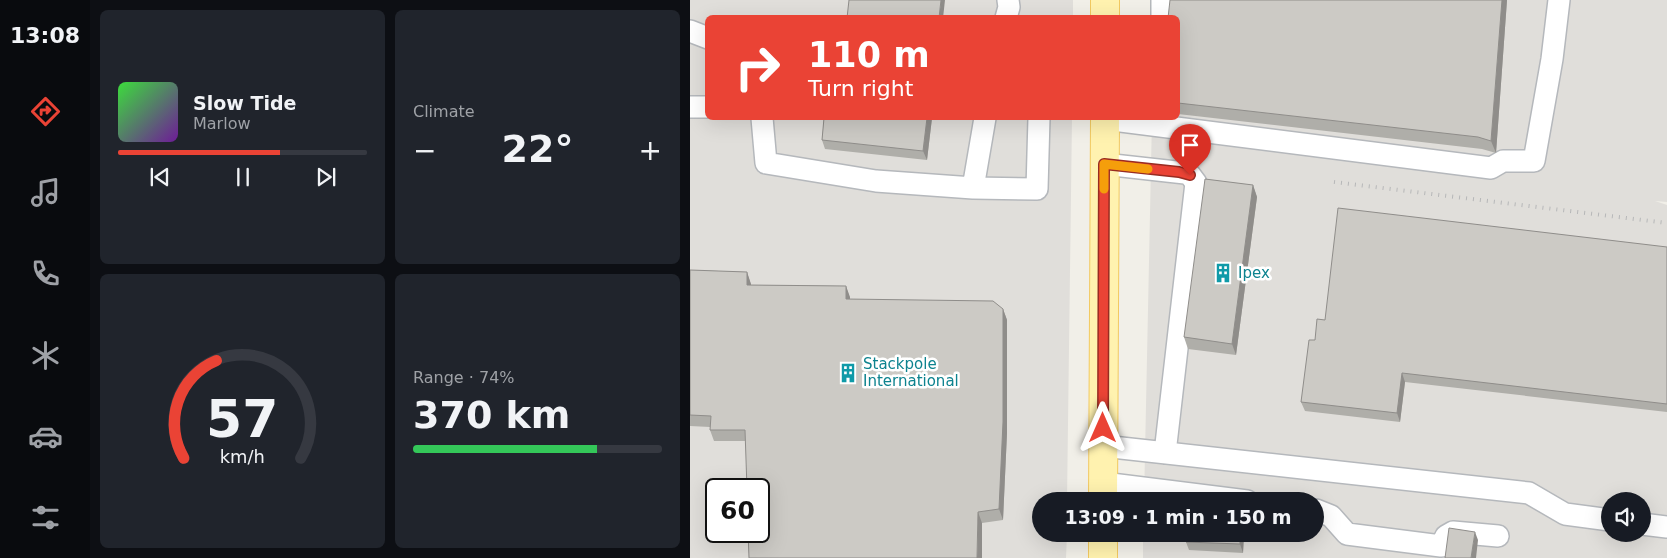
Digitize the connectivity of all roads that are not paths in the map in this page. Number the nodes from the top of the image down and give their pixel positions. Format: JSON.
{"nodes":[{"id":1,"x":1008,"y":0,"type":"edge"},
{"id":2,"x":1105,"y":0,"type":"edge"},
{"id":3,"x":1162,"y":0,"type":"edge"},
{"id":4,"x":1559,"y":0,"type":"edge"},
{"id":5,"x":1007,"y":15,"type":"edge"},
{"id":6,"x":1105,"y":15,"type":"edge"},
{"id":7,"x":1162,"y":15,"type":"edge"},
{"id":8,"x":690,"y":31,"type":"edge"},
{"id":9,"x":705,"y":37,"type":"edge"},
{"id":10,"x":690,"y":107,"type":"edge"},
{"id":11,"x":705,"y":107,"type":"edge"},
{"id":12,"x":762,"y":120,"type":"edge"},
{"id":13,"x":985,"y":120,"type":"edge"},
{"id":14,"x":1039,"y":120,"type":"edge"},
{"id":15,"x":1105,"y":120,"type":"edge"},
{"id":16,"x":1132,"y":120,"type":"edge"},
{"id":17,"x":1159,"y":122,"type":"edge"},
{"id":18,"x":1104,"y":164,"type":"junction"},
{"id":19,"x":973,"y":188,"type":"junction"},
{"id":20,"x":1103,"y":446,"type":"junction"},
{"id":21,"x":1165,"y":453,"type":"junction"},
{"id":22,"x":1103,"y":492,"type":"edge"},
{"id":23,"x":1324,"y":513,"type":"edge"},
{"id":24,"x":1601,"y":519,"type":"edge"},
{"id":25,"x":1651,"y":525,"type":"edge"},
{"id":26,"x":1667,"y":527,"type":"edge"},
{"id":27,"x":1498,"y":536,"type":"dead end"},
{"id":28,"x":1103,"y":542,"type":"edge"},
{"id":29,"x":1103,"y":558,"type":"edge"}],
"edges":[{"from":1,"to":5,"type":"lane"},
{"from":2,"to":6,"type":"main road"},
{"from":3,"to":7,"type":"lane"},
{"from":4,"to":17,"type":"lane"},
{"from":8,"to":9,"type":"lane"},
{"from":10,"to":11,"type":"lane"},
{"from":12,"to":19,"type":"lane"},
{"from":13,"to":19,"type":"lane"},
{"from":14,"to":19,"type":"lane"},
{"from":15,"to":18,"type":"main road"},
{"from":16,"to":17,"type":"lane"},
{"from":18,"to":20,"type":"main road"},
{"from":18,"to":21,"type":"lane"},
{"from":20,"to":21,"type":"lane"},
{"from":20,"to":22,"type":"main road"},
{"from":21,"to":24,"type":"lane"},
{"from":23,"to":27,"type":"lane"},
{"from":25,"to":26,"type":"lane"},
{"from":28,"to":29,"type":"main road"}]}
